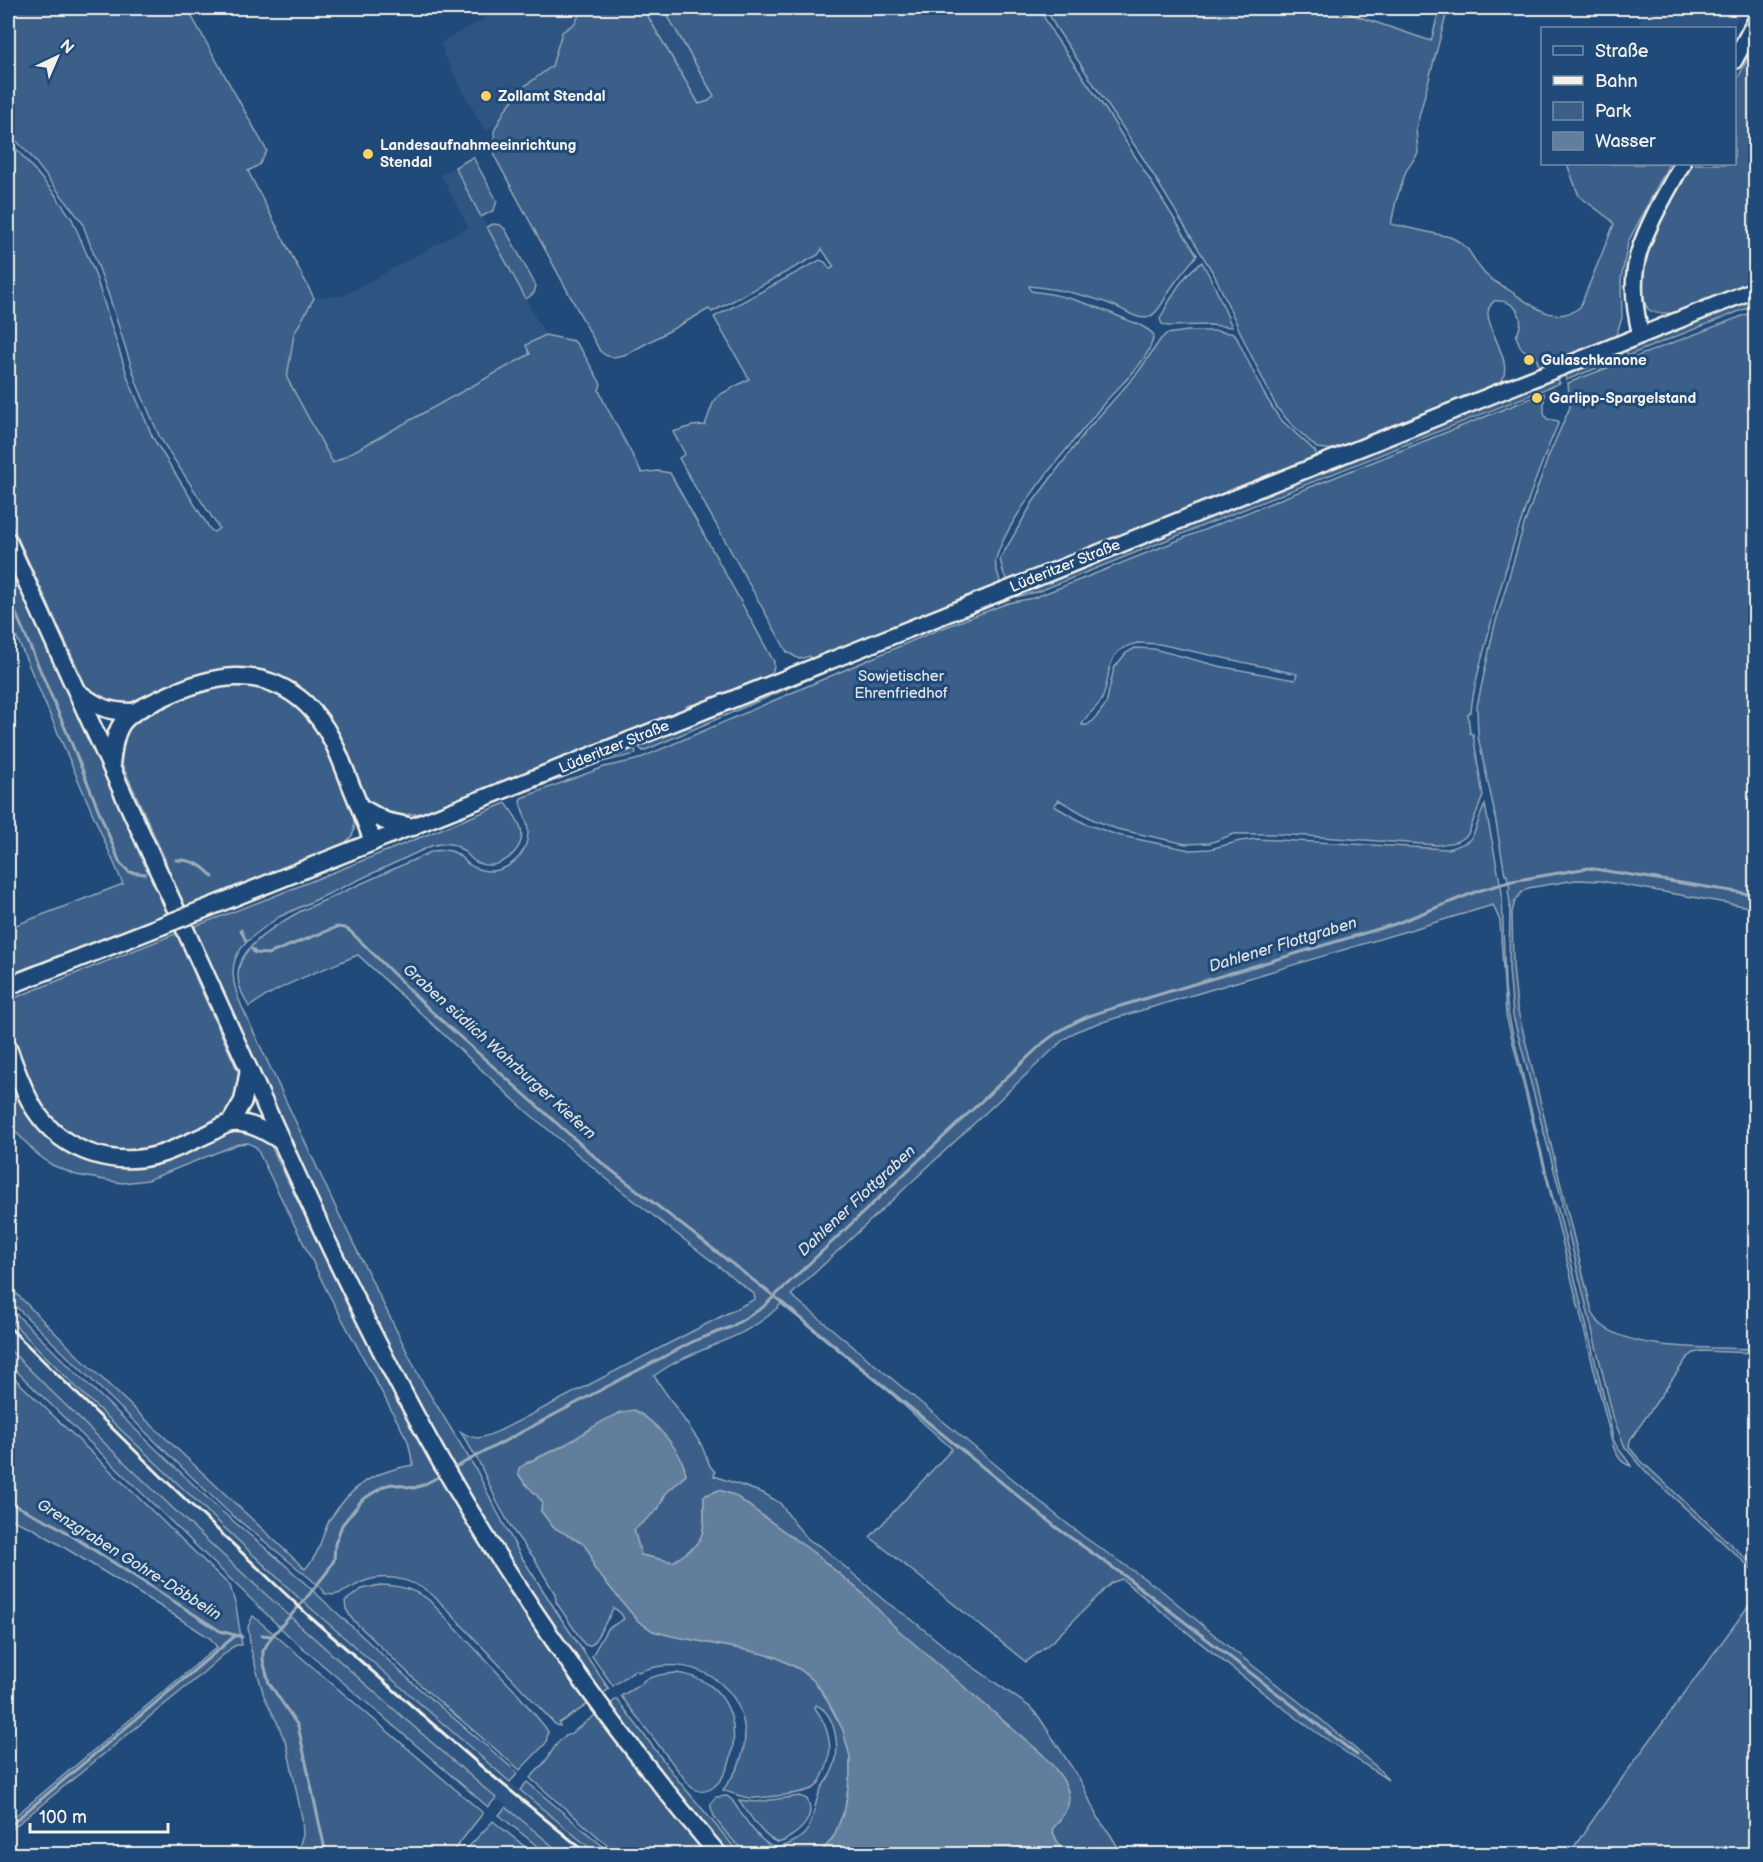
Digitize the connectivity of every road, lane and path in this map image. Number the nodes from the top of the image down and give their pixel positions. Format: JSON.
{"nodes":[{"id":1,"x":1755,"y":20,"type":"edge"},
{"id":2,"x":1736,"y":57,"type":"edge"},
{"id":3,"x":1681,"y":165,"type":"edge"},
{"id":4,"x":1755,"y":289,"type":"edge"},
{"id":5,"x":1641,"y":335,"type":"junction"},
{"id":6,"x":8,"y":541,"type":"edge"},
{"id":7,"x":76,"y":691,"type":"junction"},
{"id":8,"x":132,"y":712,"type":"junction"},
{"id":9,"x":110,"y":766,"type":"junction"},
{"id":10,"x":360,"y":807,"type":"junction"},
{"id":11,"x":413,"y":827,"type":"junction"},
{"id":12,"x":373,"y":842,"type":"junction"},
{"id":13,"x":8,"y":986,"type":"edge"},
{"id":14,"x":8,"y":1048,"type":"edge"},
{"id":15,"x":249,"y":1071,"type":"junction"},
{"id":16,"x":230,"y":1123,"type":"junction"},
{"id":17,"x":282,"y":1142,"type":"junction"},
{"id":18,"x":718,"y":1854,"type":"edge"}],
"edges":[{"from":1,"to":2,"type":"main road"},
{"from":3,"to":5,"type":"main road"},
{"from":4,"to":5,"type":"main road","name":"Lüderitzer Straße"},
{"from":5,"to":11,"type":"main road","name":"Lüderitzer Straße"},
{"from":6,"to":7,"type":"main road"},
{"from":7,"to":8,"type":"main road"},
{"from":7,"to":9,"type":"main road"},
{"from":8,"to":9,"type":"main road"},
{"from":8,"to":10,"type":"main road"},
{"from":9,"to":15,"type":"main road"},
{"from":10,"to":11,"type":"main road"},
{"from":10,"to":12,"type":"main road"},
{"from":11,"to":12,"type":"main road","name":"Lüderitzer Straße"},
{"from":12,"to":13,"type":"main road","bridge":true},
{"from":14,"to":16,"type":"main road"},
{"from":15,"to":16,"type":"main road"},
{"from":15,"to":17,"type":"main road"},
{"from":16,"to":17,"type":"main road"},
{"from":17,"to":18,"type":"main road"}]}
